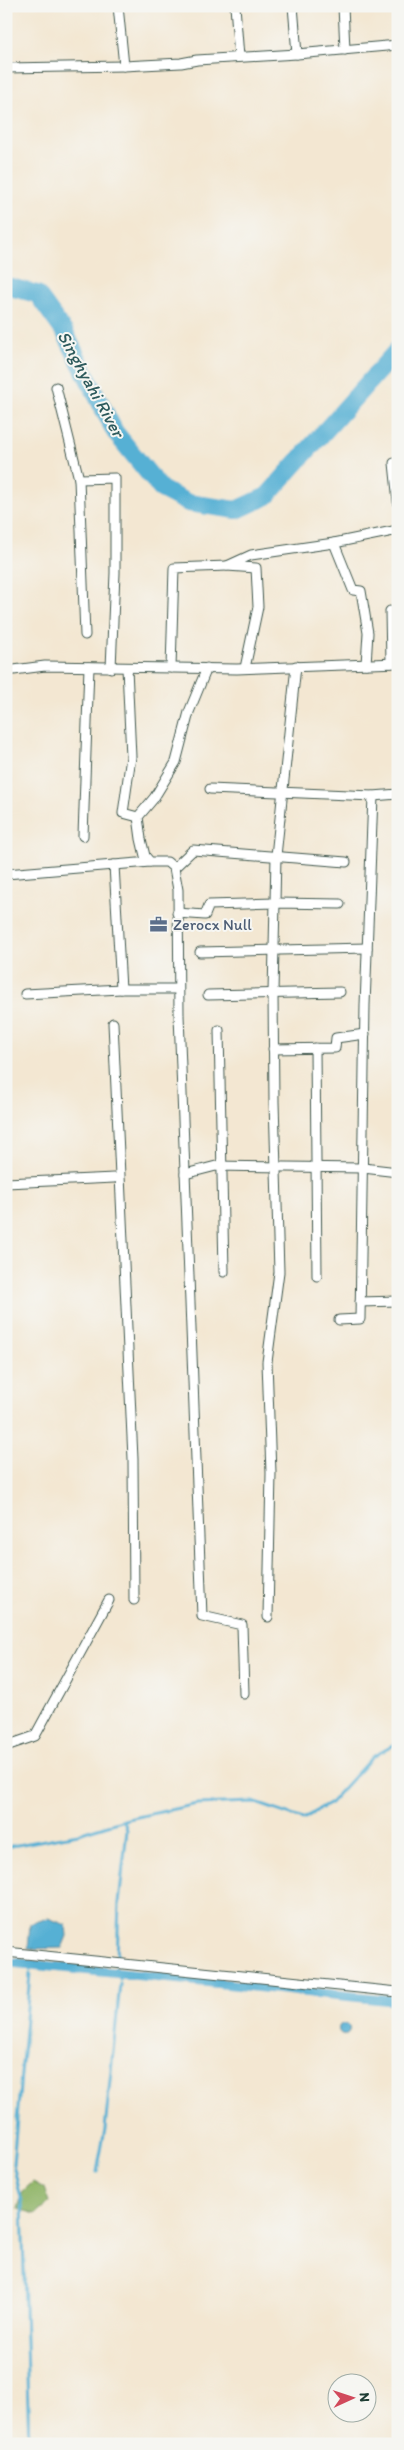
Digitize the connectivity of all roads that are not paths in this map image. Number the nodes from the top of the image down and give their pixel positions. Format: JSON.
{"nodes":[{"id":1,"x":118,"y":6,"type":"edge"},
{"id":2,"x":235,"y":6,"type":"edge"},
{"id":3,"x":293,"y":6,"type":"edge"},
{"id":4,"x":343,"y":6,"type":"edge"},
{"id":5,"x":398,"y":44,"type":"edge"},
{"id":6,"x":345,"y":50,"type":"junction"},
{"id":7,"x":297,"y":54,"type":"junction"},
{"id":8,"x":239,"y":57,"type":"junction"},
{"id":9,"x":124,"y":66,"type":"junction"},
{"id":10,"x":6,"y":68,"type":"edge"},
{"id":11,"x":56,"y":387,"type":"dead end"},
{"id":12,"x":398,"y":463,"type":"edge"},
{"id":13,"x":79,"y":479,"type":"junction"},
{"id":14,"x":398,"y":502,"type":"edge"},
{"id":15,"x":398,"y":530,"type":"edge"},
{"id":16,"x":334,"y":543,"type":"junction"},
{"id":17,"x":228,"y":566,"type":"junction"},
{"id":18,"x":390,"y":611,"type":"dead end"},
{"id":19,"x":85,"y":635,"type":"dead end"},
{"id":20,"x":394,"y":663,"type":"edge"},
{"id":21,"x":366,"y":664,"type":"junction"},
{"id":22,"x":296,"y":666,"type":"junction"},
{"id":23,"x":89,"y":667,"type":"junction"},
{"id":24,"x":110,"y":668,"type":"junction"},
{"id":25,"x":127,"y":668,"type":"junction"},
{"id":26,"x":171,"y":668,"type":"junction"},
{"id":27,"x":207,"y":668,"type":"junction"},
{"id":28,"x":245,"y":668,"type":"junction"},
{"id":29,"x":6,"y":671,"type":"edge"},
{"id":30,"x":210,"y":789,"type":"dead end"},
{"id":31,"x":282,"y":791,"type":"junction"},
{"id":32,"x":398,"y":794,"type":"edge"},
{"id":33,"x":373,"y":796,"type":"junction"},
{"id":34,"x":138,"y":817,"type":"junction"},
{"id":35,"x":83,"y":836,"type":"dead end"},
{"id":36,"x":276,"y":856,"type":"junction"},
{"id":37,"x":150,"y":862,"type":"junction"},
{"id":38,"x":346,"y":862,"type":"dead end"},
{"id":39,"x":114,"y":865,"type":"junction"},
{"id":40,"x":174,"y":868,"type":"junction"},
{"id":41,"x":6,"y":874,"type":"edge"},
{"id":42,"x":275,"y":903,"type":"junction"},
{"id":43,"x":340,"y":904,"type":"dead end"},
{"id":44,"x":177,"y":913,"type":"junction"},
{"id":45,"x":367,"y":948,"type":"junction"},
{"id":46,"x":274,"y":949,"type":"junction"},
{"id":47,"x":200,"y":952,"type":"dead end"},
{"id":48,"x":178,"y":988,"type":"junction"},
{"id":49,"x":121,"y":989,"type":"junction"},
{"id":50,"x":340,"y":992,"type":"dead end"},
{"id":51,"x":273,"y":993,"type":"junction"},
{"id":52,"x":26,"y":994,"type":"dead end"},
{"id":53,"x":208,"y":995,"type":"dead end"},
{"id":54,"x":113,"y":1023,"type":"dead end"},
{"id":55,"x":219,"y":1030,"type":"dead end"},
{"id":56,"x":365,"y":1034,"type":"junction"},
{"id":57,"x":316,"y":1048,"type":"junction"},
{"id":58,"x":273,"y":1049,"type":"junction"},
{"id":59,"x":222,"y":1166,"type":"junction"},
{"id":60,"x":315,"y":1167,"type":"junction"},
{"id":61,"x":274,"y":1168,"type":"junction"},
{"id":62,"x":363,"y":1168,"type":"junction"},
{"id":63,"x":398,"y":1172,"type":"edge"},
{"id":64,"x":185,"y":1174,"type":"junction"},
{"id":65,"x":114,"y":1178,"type":"dead end"},
{"id":66,"x":6,"y":1183,"type":"edge"},
{"id":67,"x":224,"y":1272,"type":"dead end"},
{"id":68,"x":317,"y":1276,"type":"dead end"},
{"id":69,"x":398,"y":1301,"type":"edge"},
{"id":70,"x":360,"y":1302,"type":"junction"},
{"id":71,"x":339,"y":1320,"type":"dead end"},
{"id":72,"x":109,"y":1600,"type":"dead end"},
{"id":73,"x":134,"y":1600,"type":"dead end"},
{"id":74,"x":268,"y":1617,"type":"dead end"},
{"id":75,"x":244,"y":1694,"type":"dead end"},
{"id":76,"x":6,"y":1746,"type":"edge"},
{"id":77,"x":6,"y":1952,"type":"edge"},
{"id":78,"x":398,"y":1992,"type":"edge"}],
"edges":[{"from":1,"to":9,"type":"street"},
{"from":2,"to":8,"type":"street"},
{"from":3,"to":7,"type":"street"},
{"from":4,"to":6,"type":"street"},
{"from":5,"to":6,"type":"street"},
{"from":6,"to":7,"type":"street"},
{"from":7,"to":8,"type":"street"},
{"from":8,"to":9,"type":"street"},
{"from":9,"to":10,"type":"street"},
{"from":11,"to":13,"type":"street"},
{"from":12,"to":14,"type":"street"},
{"from":13,"to":19,"type":"street"},
{"from":13,"to":24,"type":"street"},
{"from":15,"to":16,"type":"street"},
{"from":16,"to":17,"type":"street"},
{"from":16,"to":21,"type":"street"},
{"from":17,"to":26,"type":"street"},
{"from":17,"to":28,"type":"street"},
{"from":18,"to":20,"type":"street"},
{"from":20,"to":21,"type":"street"},
{"from":21,"to":22,"type":"street"},
{"from":22,"to":28,"type":"street"},
{"from":22,"to":31,"type":"street"},
{"from":23,"to":24,"type":"street"},
{"from":23,"to":29,"type":"street"},
{"from":23,"to":35,"type":"street"},
{"from":24,"to":25,"type":"street"},
{"from":25,"to":26,"type":"street"},
{"from":25,"to":34,"type":"street"},
{"from":26,"to":27,"type":"street"},
{"from":27,"to":28,"type":"street"},
{"from":27,"to":34,"type":"street"},
{"from":30,"to":31,"type":"street"},
{"from":31,"to":33,"type":"street"},
{"from":31,"to":36,"type":"street"},
{"from":32,"to":33,"type":"street"},
{"from":33,"to":45,"type":"street"},
{"from":34,"to":37,"type":"street"},
{"from":36,"to":38,"type":"street"},
{"from":36,"to":40,"type":"street"},
{"from":36,"to":42,"type":"street"},
{"from":37,"to":39,"type":"street"},
{"from":37,"to":40,"type":"street"},
{"from":39,"to":41,"type":"street"},
{"from":39,"to":49,"type":"street"},
{"from":40,"to":44,"type":"street"},
{"from":42,"to":43,"type":"street"},
{"from":42,"to":44,"type":"street"},
{"from":42,"to":46,"type":"street"},
{"from":44,"to":48,"type":"street"},
{"from":45,"to":46,"type":"street"},
{"from":45,"to":56,"type":"street"},
{"from":46,"to":47,"type":"street"},
{"from":46,"to":51,"type":"street"},
{"from":48,"to":49,"type":"street"},
{"from":48,"to":64,"type":"street"},
{"from":49,"to":52,"type":"street"},
{"from":50,"to":51,"type":"street"},
{"from":51,"to":53,"type":"street"},
{"from":51,"to":58,"type":"street"},
{"from":54,"to":73,"type":"street"},
{"from":55,"to":59,"type":"street"},
{"from":56,"to":57,"type":"street"},
{"from":56,"to":62,"type":"street"},
{"from":57,"to":58,"type":"street"},
{"from":57,"to":60,"type":"street"},
{"from":58,"to":61,"type":"street"},
{"from":59,"to":61,"type":"street"},
{"from":59,"to":64,"type":"street"},
{"from":59,"to":67,"type":"street"},
{"from":60,"to":61,"type":"street"},
{"from":60,"to":62,"type":"street"},
{"from":60,"to":68,"type":"street"},
{"from":61,"to":74,"type":"street"},
{"from":62,"to":63,"type":"street"},
{"from":62,"to":70,"type":"street"},
{"from":64,"to":75,"type":"street"},
{"from":65,"to":66,"type":"street"},
{"from":69,"to":70,"type":"street"},
{"from":70,"to":71,"type":"street"},
{"from":72,"to":76,"type":"street"},
{"from":77,"to":78,"type":"street"}]}
